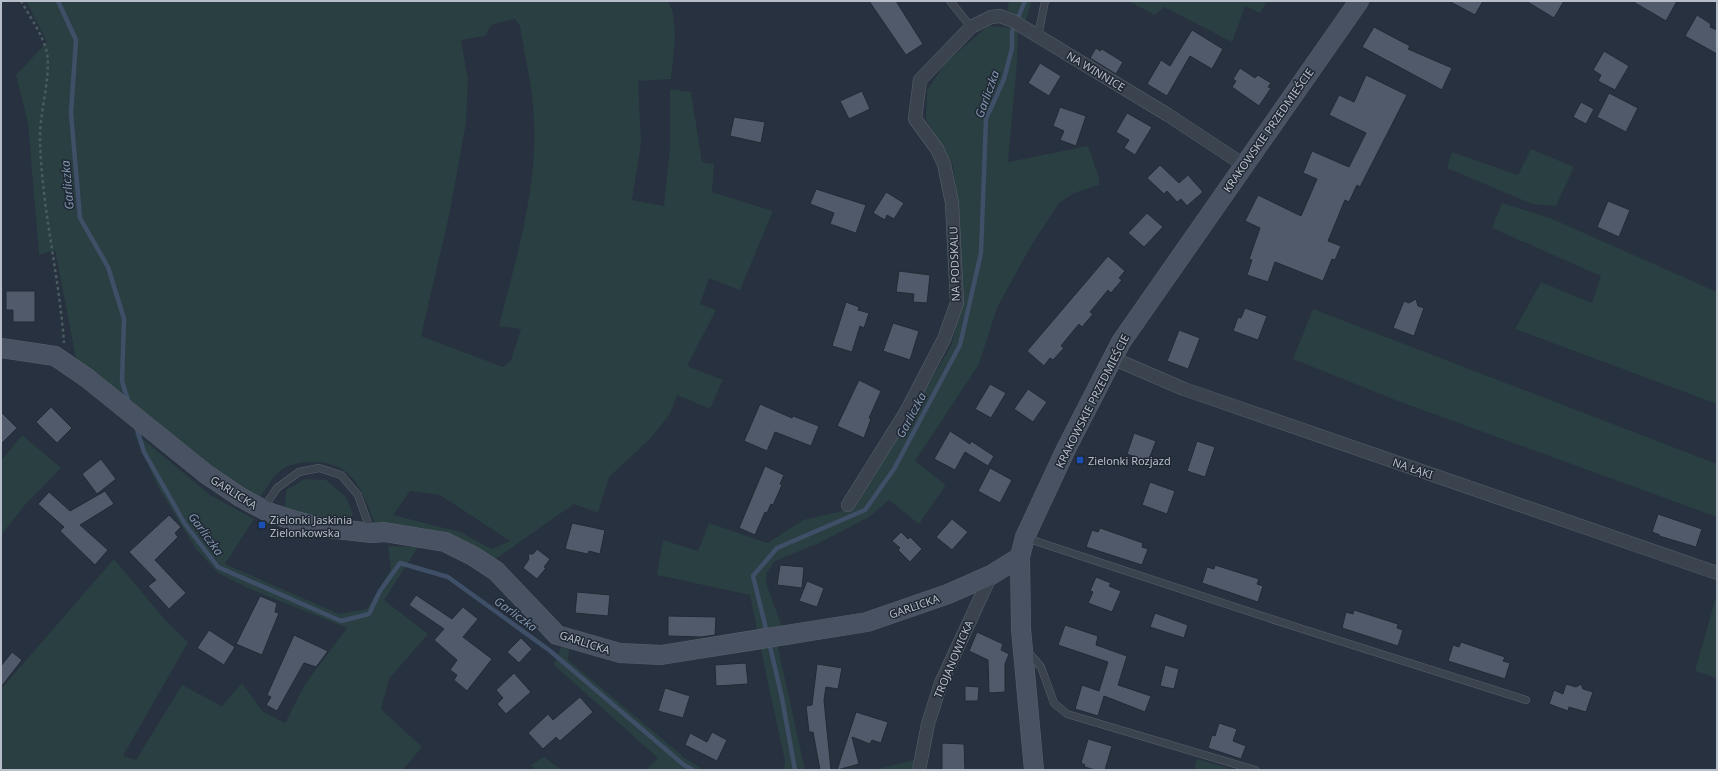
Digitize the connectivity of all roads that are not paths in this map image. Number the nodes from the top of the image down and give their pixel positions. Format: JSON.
{"nodes":[{"id":1,"x":950,"y":1,"type":"edge"},
{"id":2,"x":1045,"y":1,"type":"edge"},
{"id":3,"x":1359,"y":1,"type":"edge"},
{"id":4,"x":971,"y":27,"type":"junction"},
{"id":5,"x":1038,"y":36,"type":"junction"},
{"id":6,"x":1244,"y":165,"type":"junction"},
{"id":7,"x":1,"y":348,"type":"edge"},
{"id":8,"x":1112,"y":358,"type":"junction"},
{"id":9,"x":848,"y":504,"type":"dead end"},
{"id":10,"x":263,"y":509,"type":"junction"},
{"id":11,"x":372,"y":533,"type":"junction"},
{"id":12,"x":1025,"y":537,"type":"junction"},
{"id":13,"x":1020,"y":556,"type":"junction"},
{"id":14,"x":1717,"y":573,"type":"edge"},
{"id":15,"x":991,"y":575,"type":"junction"},
{"id":16,"x":1023,"y":647,"type":"junction"},
{"id":17,"x":1526,"y":700,"type":"dead end"},
{"id":18,"x":919,"y":770,"type":"edge"},
{"id":19,"x":1034,"y":770,"type":"edge"},
{"id":20,"x":1254,"y":770,"type":"edge"}],
"edges":[{"from":1,"to":4,"type":"lane"},
{"from":2,"to":5,"type":"lane"},
{"from":3,"to":6,"type":"street","name":"KRAKOWSKIE PRZEDMIEŚCIE"},
{"from":4,"to":5,"type":"street","name":"NA WINNICE"},
{"from":4,"to":9,"type":"street","name":"NA PODSKALU"},
{"from":5,"to":6,"type":"street","name":"NA WINNICE"},
{"from":6,"to":8,"type":"street","name":"KRAKOWSKIE PRZEDMIEŚCIE"},
{"from":7,"to":10,"type":"street","name":"GARLICKA"},
{"from":8,"to":12,"type":"street","name":"KRAKOWSKIE PRZEDMIEŚCIE"},
{"from":8,"to":14,"type":"street","name":"NA ŁĄKI"},
{"from":10,"to":11,"type":"street","name":"GARLICKA"},
{"from":10,"to":11,"type":"lane"},
{"from":11,"to":15,"type":"street","name":"GARLICKA"},
{"from":12,"to":13,"type":"street","name":"KRAKOWSKIE PRZEDMIEŚCIE"},
{"from":12,"to":17,"type":"lane"},
{"from":13,"to":15,"type":"street","name":"GARLICKA"},
{"from":13,"to":16,"type":"street","name":"KRAKOWSKIE PRZEDMIEŚCIE"},
{"from":15,"to":18,"type":"street","name":"TROJANOWICKA"},
{"from":16,"to":19,"type":"street","name":"KRAKOWSKIE PRZEDMIEŚCIE"},
{"from":16,"to":20,"type":"lane"}]}
